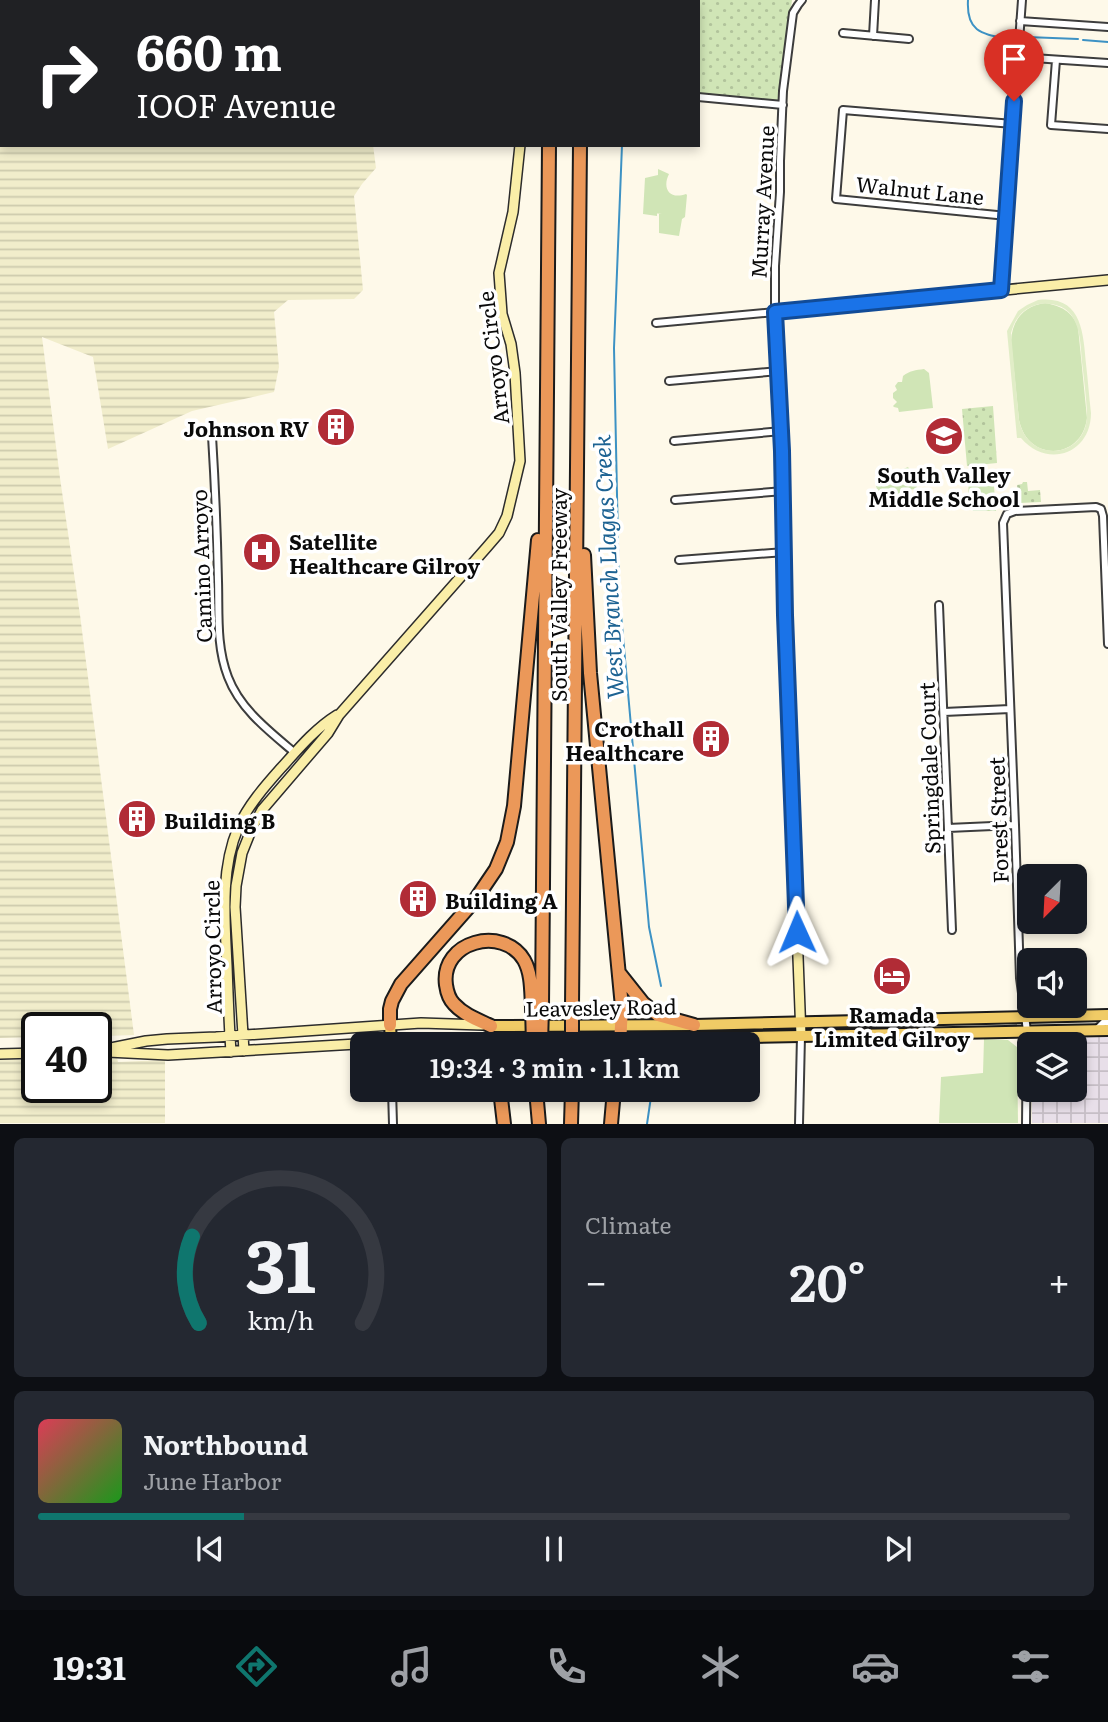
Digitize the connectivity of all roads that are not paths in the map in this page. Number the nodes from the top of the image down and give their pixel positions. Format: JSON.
{"nodes":[{"id":1,"x":802,"y":0,"type":"edge"},
{"id":2,"x":875,"y":0,"type":"edge"},
{"id":3,"x":1022,"y":0,"type":"edge"},
{"id":4,"x":1020,"y":21,"type":"junction"},
{"id":5,"x":1108,"y":27,"type":"edge"},
{"id":6,"x":843,"y":33,"type":"dead end"},
{"id":7,"x":873,"y":36,"type":"junction"},
{"id":8,"x":909,"y":39,"type":"dead end"},
{"id":9,"x":1018,"y":57,"type":"junction"},
{"id":10,"x":1056,"y":60,"type":"junction"},
{"id":11,"x":1108,"y":63,"type":"edge"},
{"id":12,"x":700,"y":97,"type":"edge"},
{"id":13,"x":783,"y":106,"type":"junction"},
{"id":14,"x":1013,"y":124,"type":"junction"},
{"id":15,"x":1108,"y":129,"type":"edge"},
{"id":16,"x":520,"y":147,"type":"edge"},
{"id":17,"x":549,"y":147,"type":"edge"},
{"id":18,"x":580,"y":147,"type":"edge"},
{"id":19,"x":1007,"y":216,"type":"junction"},
{"id":20,"x":1108,"y":280,"type":"edge"},
{"id":21,"x":1001,"y":290,"type":"junction"},
{"id":22,"x":775,"y":312,"type":"junction"},
{"id":23,"x":656,"y":323,"type":"dead end"},
{"id":24,"x":779,"y":371,"type":"junction"},
{"id":25,"x":668,"y":381,"type":"dead end"},
{"id":26,"x":578,"y":383,"type":"junction"},
{"id":27,"x":782,"y":431,"type":"junction"},
{"id":28,"x":212,"y":436,"type":"dead end"},
{"id":29,"x":674,"y":441,"type":"dead end"},
{"id":30,"x":783,"y":491,"type":"junction"},
{"id":31,"x":675,"y":500,"type":"dead end"},
{"id":32,"x":546,"y":509,"type":"junction"},
{"id":33,"x":785,"y":552,"type":"junction"},
{"id":34,"x":679,"y":560,"type":"dead end"},
{"id":35,"x":939,"y":605,"type":"dead end"},
{"id":36,"x":1108,"y":644,"type":"edge"},
{"id":37,"x":1010,"y":709,"type":"junction"},
{"id":38,"x":944,"y":712,"type":"junction"},
{"id":39,"x":338,"y":715,"type":"junction"},
{"id":40,"x":295,"y":753,"type":"junction"},
{"id":41,"x":1016,"y":825,"type":"junction"},
{"id":42,"x":948,"y":828,"type":"junction"},
{"id":43,"x":952,"y":930,"type":"dead end"},
{"id":44,"x":1019,"y":948,"type":"edge"},
{"id":45,"x":618,"y":971,"type":"junction"},
{"id":46,"x":537,"y":1007,"type":"junction"},
{"id":47,"x":1108,"y":1015,"type":"edge"},
{"id":48,"x":1087,"y":1016,"type":"edge"},
{"id":49,"x":1017,"y":1017,"type":"edge"},
{"id":50,"x":1026,"y":1018,"type":"edge"},
{"id":51,"x":800,"y":1022,"type":"junction"},
{"id":52,"x":1108,"y":1022,"type":"edge"},
{"id":53,"x":622,"y":1024,"type":"junction"},
{"id":54,"x":390,"y":1025,"type":"junction"},
{"id":55,"x":694,"y":1025,"type":"junction"},
{"id":56,"x":491,"y":1026,"type":"junction"},
{"id":57,"x":1096,"y":1030,"type":"junction"},
{"id":58,"x":1108,"y":1030,"type":"edge"},
{"id":59,"x":1027,"y":1031,"type":"junction"},
{"id":60,"x":390,"y":1032,"type":"edge"},
{"id":61,"x":534,"y":1032,"type":"edge"},
{"id":62,"x":540,"y":1032,"type":"edge"},
{"id":63,"x":572,"y":1032,"type":"edge"},
{"id":64,"x":622,"y":1032,"type":"edge"},
{"id":65,"x":243,"y":1035,"type":"junction"},
{"id":66,"x":230,"y":1036,"type":"junction"},
{"id":67,"x":801,"y":1036,"type":"junction"},
{"id":68,"x":760,"y":1038,"type":"edge"},
{"id":69,"x":350,"y":1045,"type":"edge"},
{"id":70,"x":112,"y":1048,"type":"edge"},
{"id":71,"x":244,"y":1051,"type":"junction"},
{"id":72,"x":112,"y":1052,"type":"edge"},
{"id":73,"x":231,"y":1052,"type":"junction"},
{"id":74,"x":21,"y":1053,"type":"edge"},
{"id":75,"x":0,"y":1054,"type":"edge"},
{"id":76,"x":392,"y":1102,"type":"edge"},
{"id":77,"x":501,"y":1102,"type":"edge"},
{"id":78,"x":538,"y":1102,"type":"edge"},
{"id":79,"x":572,"y":1102,"type":"edge"},
{"id":80,"x":613,"y":1102,"type":"edge"},
{"id":81,"x":393,"y":1124,"type":"edge"},
{"id":82,"x":504,"y":1124,"type":"edge"},
{"id":83,"x":539,"y":1124,"type":"edge"},
{"id":84,"x":571,"y":1124,"type":"edge"},
{"id":85,"x":611,"y":1124,"type":"edge"},
{"id":86,"x":799,"y":1124,"type":"edge"},
{"id":87,"x":1026,"y":1124,"type":"edge"}],
"edges":[{"from":1,"to":13,"type":"street","name":"Murray Avenue"},
{"from":2,"to":7,"type":"street"},
{"from":3,"to":4,"type":"street"},
{"from":4,"to":5,"type":"street"},
{"from":4,"to":9,"type":"street"},
{"from":6,"to":7,"type":"street"},
{"from":7,"to":8,"type":"street"},
{"from":9,"to":10,"type":"street"},
{"from":9,"to":14,"type":"street"},
{"from":10,"to":11,"type":"street"},
{"from":10,"to":15,"type":"street"},
{"from":12,"to":13,"type":"street"},
{"from":13,"to":22,"type":"street","name":"Murray Avenue"},
{"from":14,"to":19,"type":"street"},
{"from":14,"to":19,"type":"street","name":"Walnut Lane"},
{"from":16,"to":39,"type":"street","name":"Arroyo Circle"},
{"from":17,"to":32,"type":"highway","name":"South Valley Freeway"},
{"from":18,"to":26,"type":"highway","name":"South Valley Freeway"},
{"from":19,"to":21,"type":"street"},
{"from":20,"to":21,"type":"street"},
{"from":21,"to":22,"type":"street"},
{"from":22,"to":23,"type":"street"},
{"from":22,"to":24,"type":"street","name":"Murray Avenue"},
{"from":24,"to":25,"type":"street"},
{"from":24,"to":27,"type":"street","name":"Murray Avenue"},
{"from":26,"to":45,"type":"highway"},
{"from":26,"to":63,"type":"highway","name":"South Valley Freeway","bridge":true},
{"from":27,"to":29,"type":"street"},
{"from":27,"to":30,"type":"street","name":"Murray Avenue"},
{"from":28,"to":40,"type":"street","name":"Camino Arroyo"},
{"from":30,"to":31,"type":"street"},
{"from":30,"to":33,"type":"street","name":"Murray Avenue"},
{"from":32,"to":46,"type":"highway","name":"South Valley Freeway"},
{"from":32,"to":54,"type":"highway"},
{"from":33,"to":34,"type":"street"},
{"from":33,"to":51,"type":"street","name":"Murray Avenue"},
{"from":35,"to":38,"type":"street","name":"Springdale Court"},
{"from":36,"to":37,"type":"street","name":"Forest Street"},
{"from":37,"to":38,"type":"street"},
{"from":37,"to":41,"type":"street","name":"Forest Street"},
{"from":38,"to":42,"type":"street","name":"Springdale Court"},
{"from":39,"to":40,"type":"street","name":"Arroyo Circle"},
{"from":39,"to":65,"type":"street","name":"Arroyo Circle"},
{"from":40,"to":66,"type":"street","name":"Arroyo Circle"},
{"from":41,"to":42,"type":"street"},
{"from":41,"to":44,"type":"street","name":"Forest Street"},
{"from":42,"to":43,"type":"street","name":"Springdale Court"},
{"from":45,"to":53,"type":"highway"},
{"from":45,"to":55,"type":"highway"},
{"from":46,"to":56,"type":"highway"},
{"from":46,"to":61,"type":"highway","bridge":true},
{"from":46,"to":62,"type":"highway","name":"South Valley Freeway","bridge":true},
{"from":47,"to":48,"type":"main road","name":"Leavesley Road"},
{"from":49,"to":51,"type":"main road","name":"Leavesley Road"},
{"from":50,"to":59,"type":"street","name":"Forest Street"},
{"from":51,"to":55,"type":"main road","name":"Leavesley Road"},
{"from":51,"to":67,"type":"street","name":"Murray Avenue"},
{"from":52,"to":57,"type":"street"},
{"from":53,"to":55,"type":"main road","name":"Leavesley Road"},
{"from":53,"to":56,"type":"main road","name":"Leavesley Road"},
{"from":53,"to":64,"type":"highway"},
{"from":54,"to":56,"type":"street","name":"Leavesley Road"},
{"from":54,"to":60,"type":"main road"},
{"from":54,"to":65,"type":"street","name":"Leavesley Road"},
{"from":57,"to":58,"type":"main road","name":"Leavesley Road"},
{"from":57,"to":59,"type":"main road","name":"Leavesley Road"},
{"from":59,"to":67,"type":"main road","name":"Leavesley Road"},
{"from":59,"to":87,"type":"street","name":"Forest Street"},
{"from":65,"to":66,"type":"street","name":"Leavesley Road"},
{"from":65,"to":71,"type":"street","name":"Arroyo Circle"},
{"from":66,"to":70,"type":"street","name":"Leavesley Road"},
{"from":66,"to":73,"type":"street","name":"Arroyo Circle"},
{"from":67,"to":68,"type":"main road","name":"Leavesley Road"},
{"from":67,"to":86,"type":"street","name":"Murray Avenue"},
{"from":69,"to":71,"type":"street","name":"Leavesley Road"},
{"from":71,"to":73,"type":"street","name":"Leavesley Road"},
{"from":72,"to":73,"type":"street","name":"Leavesley Road"},
{"from":74,"to":75,"type":"street"},
{"from":76,"to":81,"type":"street"},
{"from":77,"to":82,"type":"highway"},
{"from":78,"to":83,"type":"highway"},
{"from":79,"to":84,"type":"highway"},
{"from":80,"to":85,"type":"highway"}]}
